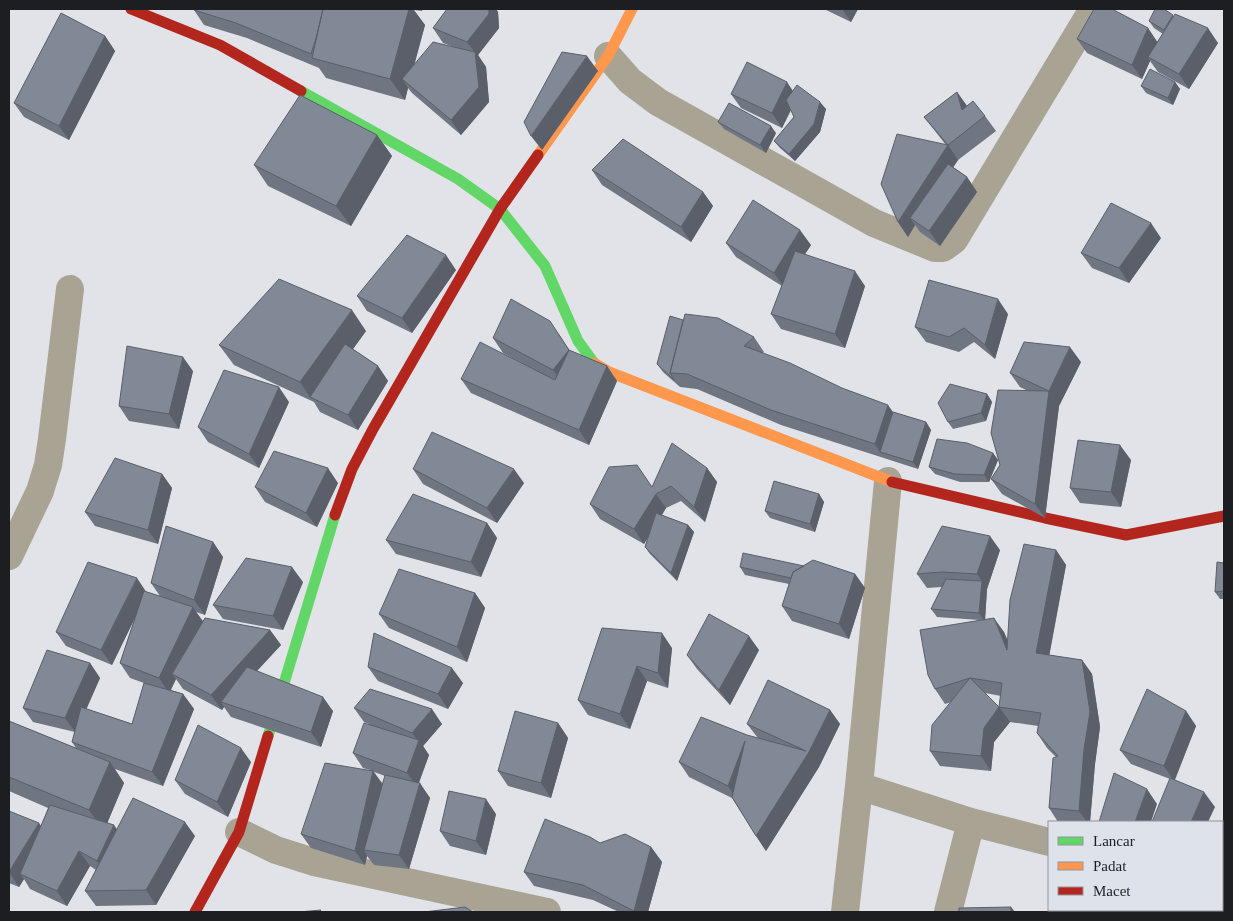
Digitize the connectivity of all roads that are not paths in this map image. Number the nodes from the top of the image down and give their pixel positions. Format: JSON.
{"nodes":[{"id":1,"x":131,"y":9,"type":"edge"},
{"id":2,"x":632,"y":9,"type":"edge"},
{"id":3,"x":1093,"y":9,"type":"edge"},
{"id":4,"x":608,"y":56,"type":"junction"},
{"id":5,"x":500,"y":209,"type":"junction"},
{"id":6,"x":70,"y":289,"type":"dead end"},
{"id":7,"x":888,"y":481,"type":"junction"},
{"id":8,"x":1224,"y":516,"type":"edge"},
{"id":9,"x":9,"y":556,"type":"edge"},
{"id":10,"x":859,"y":786,"type":"junction"},
{"id":11,"x":971,"y":822,"type":"junction"},
{"id":12,"x":239,"y":832,"type":"junction"},
{"id":13,"x":1048,"y":842,"type":"edge"},
{"id":14,"x":195,"y":912,"type":"edge"},
{"id":15,"x":548,"y":912,"type":"edge"},
{"id":16,"x":845,"y":912,"type":"edge"},
{"id":17,"x":948,"y":912,"type":"edge"}],
"edges":[{"from":1,"to":5,"type":"street"},
{"from":2,"to":4,"type":"street"},
{"from":3,"to":4,"type":"street"},
{"from":4,"to":5,"type":"street"},
{"from":5,"to":7,"type":"street"},
{"from":5,"to":12,"type":"street"},
{"from":6,"to":9,"type":"street"},
{"from":7,"to":8,"type":"street"},
{"from":7,"to":10,"type":"street"},
{"from":10,"to":11,"type":"street"},
{"from":10,"to":16,"type":"street"},
{"from":11,"to":13,"type":"street"},
{"from":11,"to":17,"type":"street"},
{"from":12,"to":14,"type":"street"},
{"from":12,"to":15,"type":"street"}]}
